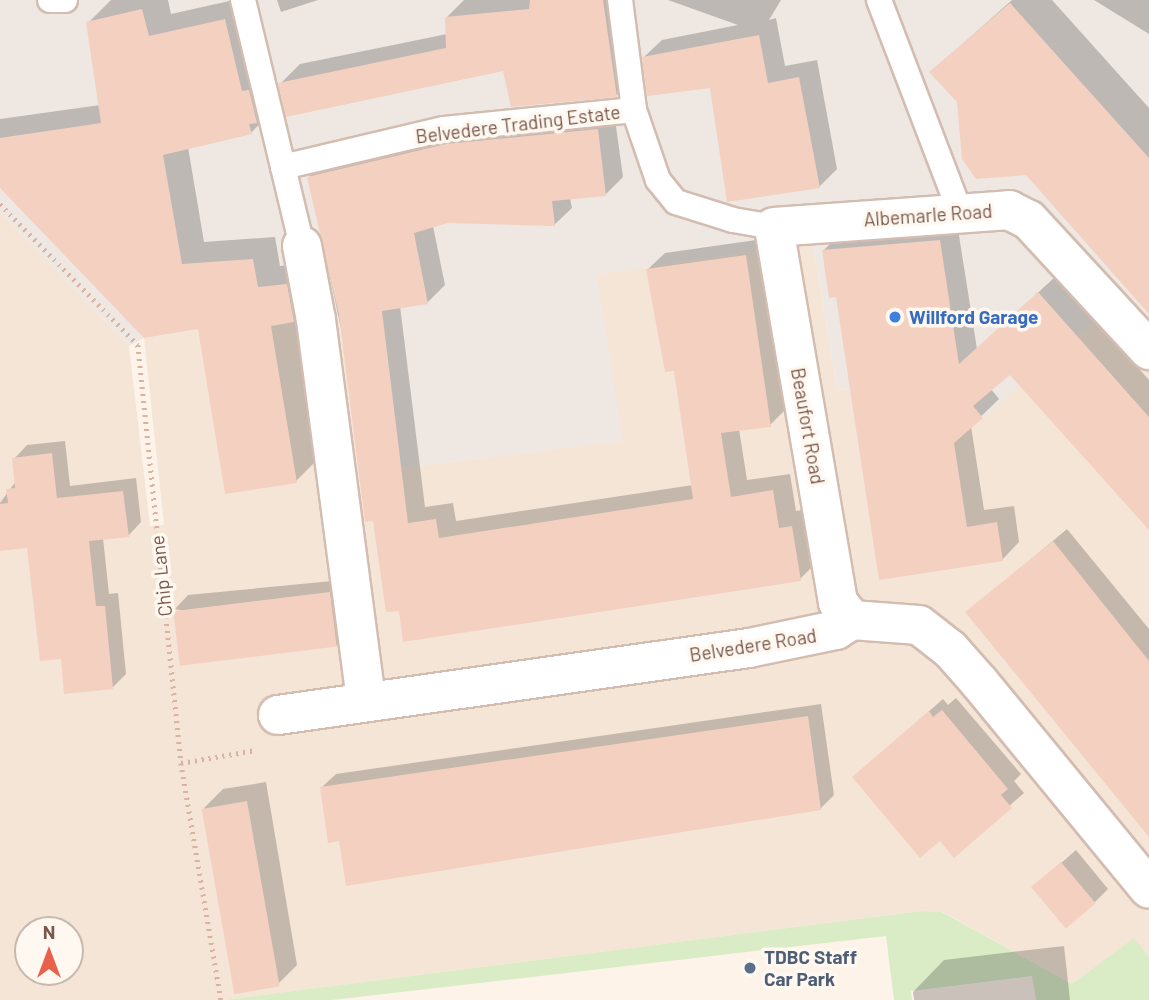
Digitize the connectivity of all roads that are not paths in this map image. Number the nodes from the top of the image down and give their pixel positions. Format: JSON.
{"nodes":[{"id":1,"x":50,"y":0,"type":"edge"},
{"id":2,"x":65,"y":0,"type":"edge"},
{"id":3,"x":243,"y":0,"type":"edge"},
{"id":4,"x":620,"y":0,"type":"edge"},
{"id":5,"x":879,"y":0,"type":"edge"},
{"id":6,"x":634,"y":110,"type":"junction"},
{"id":7,"x":283,"y":167,"type":"junction"},
{"id":8,"x":960,"y":212,"type":"junction"},
{"id":9,"x":774,"y":227,"type":"junction"},
{"id":10,"x":302,"y":246,"type":"joint"},
{"id":11,"x":1149,"y":350,"type":"edge"},
{"id":12,"x":852,"y":620,"type":"junction"},
{"id":13,"x":366,"y":702,"type":"junction"},
{"id":14,"x":274,"y":731,"type":"road end"},
{"id":15,"x":1149,"y":889,"type":"edge"}],
"edges":[{"from":1,"to":2,"type":"lane"},
{"from":3,"to":7,"type":"lane"},
{"from":4,"to":6,"type":"lane"},
{"from":5,"to":8,"type":"lane"},
{"from":6,"to":7,"type":"lane","name":"Belvedere Trading Estate"},
{"from":6,"to":9,"type":"lane","name":"Belvedere Trading Estate"},
{"from":7,"to":10,"type":"lane"},
{"from":8,"to":9,"type":"street","name":"Albemarle Road"},
{"from":8,"to":11,"type":"street","name":"Albemarle Road"},
{"from":9,"to":12,"type":"street","name":"Beaufort Road"},
{"from":10,"to":13,"type":"street"},
{"from":12,"to":13,"type":"street","name":"Belvedere Road"},
{"from":12,"to":15,"type":"street","name":"Belvedere Road"},
{"from":13,"to":14,"type":"street","name":"Belvedere Road"}]}
